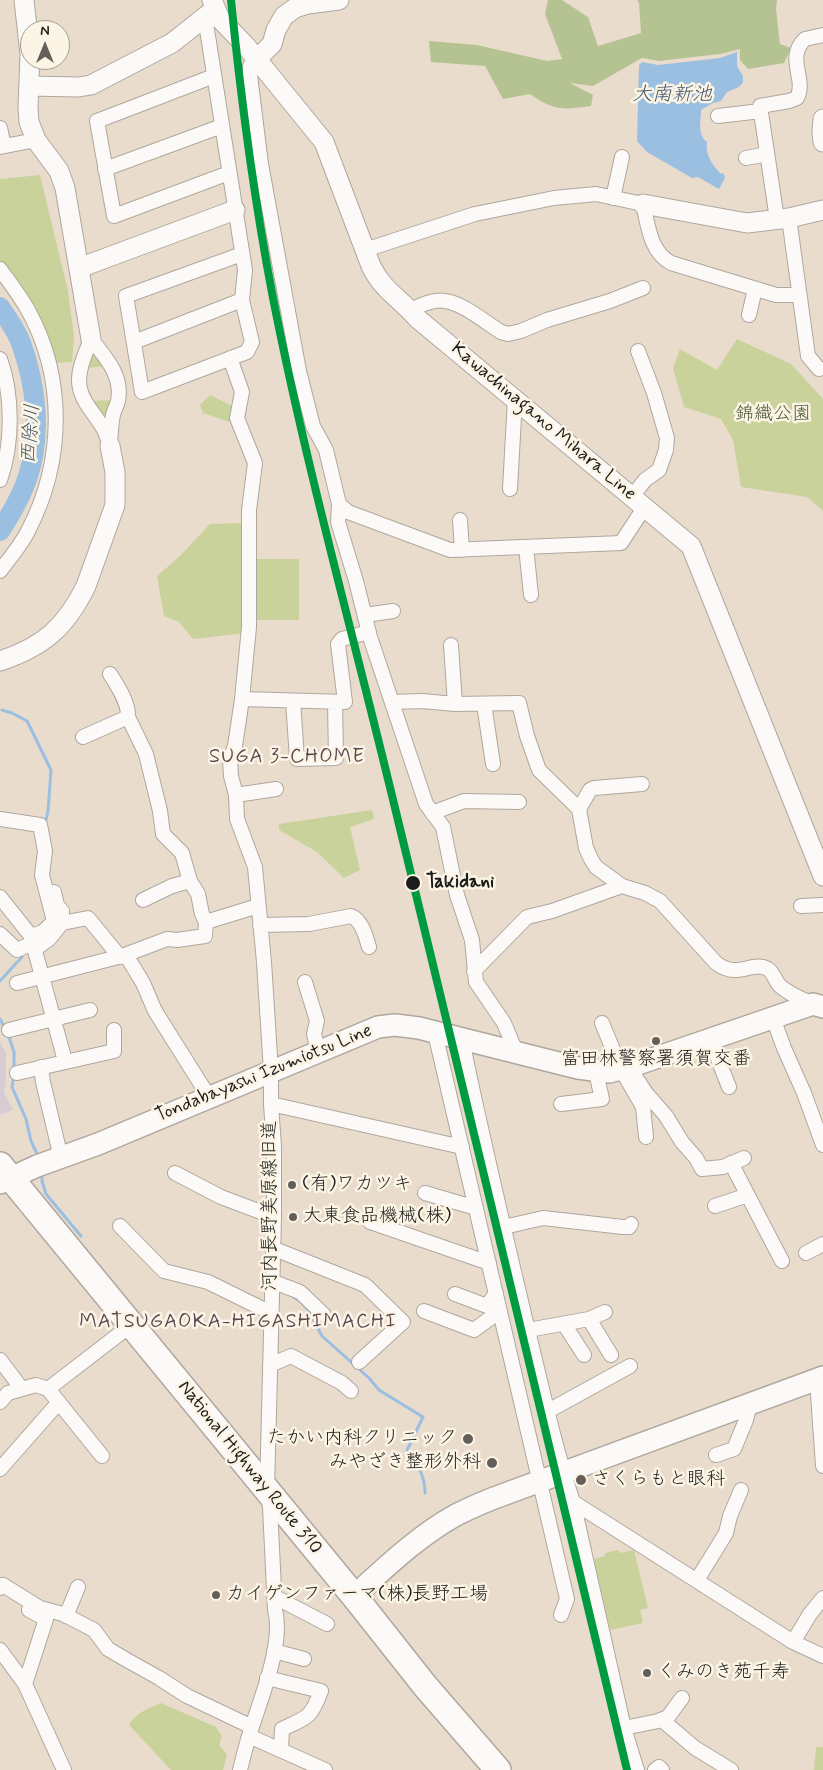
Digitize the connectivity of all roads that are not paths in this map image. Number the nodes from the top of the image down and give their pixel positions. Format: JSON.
{"nodes":[{"id":1,"x":24,"y":0,"type":"edge"},
{"id":2,"x":339,"y":0,"type":"edge"},
{"id":3,"x":211,"y":9,"type":"edge"},
{"id":4,"x":823,"y":36,"type":"edge"},
{"id":5,"x":257,"y":59,"type":"junction"},
{"id":6,"x":214,"y":76,"type":"junction"},
{"id":7,"x":29,"y":86,"type":"junction"},
{"id":8,"x":761,"y":111,"type":"junction"},
{"id":9,"x":718,"y":116,"type":"dead end"},
{"id":10,"x":823,"y":119,"type":"edge"},
{"id":11,"x":222,"y":126,"type":"junction"},
{"id":12,"x":0,"y":128,"type":"edge"},
{"id":13,"x":36,"y":140,"type":"junction"},
{"id":14,"x":823,"y":142,"type":"edge"},
{"id":15,"x":2,"y":146,"type":"edge"},
{"id":16,"x":768,"y":154,"type":"junction"},
{"id":17,"x":622,"y":157,"type":"dead end"},
{"id":18,"x":746,"y":158,"type":"dead end"},
{"id":19,"x":106,"y":169,"type":"junction"},
{"id":20,"x":229,"y":173,"type":"junction"},
{"id":21,"x":613,"y":198,"type":"junction"},
{"id":22,"x":643,"y":204,"type":"junction"},
{"id":23,"x":235,"y":210,"type":"junction"},
{"id":24,"x":823,"y":210,"type":"edge"},
{"id":25,"x":783,"y":218,"type":"junction"},
{"id":26,"x":365,"y":250,"type":"junction"},
{"id":27,"x":242,"y":254,"type":"junction"},
{"id":28,"x":79,"y":268,"type":"junction"},
{"id":29,"x":0,"y":269,"type":"edge"},
{"id":30,"x":643,"y":288,"type":"dead end"},
{"id":31,"x":755,"y":289,"type":"junction"},
{"id":32,"x":799,"y":295,"type":"junction"},
{"id":33,"x":242,"y":300,"type":"junction"},
{"id":34,"x":411,"y":310,"type":"junction"},
{"id":35,"x":749,"y":316,"type":"dead end"},
{"id":36,"x":91,"y":339,"type":"junction"},
{"id":37,"x":134,"y":342,"type":"junction"},
{"id":38,"x":638,"y":351,"type":"dead end"},
{"id":39,"x":230,"y":358,"type":"junction"},
{"id":40,"x":0,"y":359,"type":"edge"},
{"id":41,"x":819,"y":370,"type":"dead end"},
{"id":42,"x":515,"y":399,"type":"junction"},
{"id":43,"x":110,"y":446,"type":"junction"},
{"id":44,"x":0,"y":480,"type":"edge"},
{"id":45,"x":510,"y":489,"type":"dead end"},
{"id":46,"x":638,"y":503,"type":"junction"},
{"id":47,"x":338,"y":504,"type":"junction"},
{"id":48,"x":460,"y":520,"type":"dead end"},
{"id":49,"x":526,"y":547,"type":"junction"},
{"id":50,"x":462,"y":550,"type":"junction"},
{"id":51,"x":0,"y":572,"type":"edge"},
{"id":52,"x":530,"y":595,"type":"dead end"},
{"id":53,"x":393,"y":611,"type":"dead end"},
{"id":54,"x":365,"y":615,"type":"junction"},
{"id":55,"x":369,"y":632,"type":"junction"},
{"id":56,"x":451,"y":645,"type":"dead end"},
{"id":57,"x":0,"y":661,"type":"edge"},
{"id":58,"x":110,"y":674,"type":"dead end"},
{"id":59,"x":242,"y":699,"type":"junction"},
{"id":60,"x":293,"y":701,"type":"junction"},
{"id":61,"x":335,"y":702,"type":"junction"},
{"id":62,"x":392,"y":702,"type":"junction"},
{"id":63,"x":455,"y":704,"type":"junction"},
{"id":64,"x":484,"y":704,"type":"junction"},
{"id":65,"x":128,"y":717,"type":"junction"},
{"id":66,"x":83,"y":738,"type":"dead end"},
{"id":67,"x":493,"y":764,"type":"dead end"},
{"id":68,"x":642,"y":784,"type":"dead end"},
{"id":69,"x":276,"y":789,"type":"dead end"},
{"id":70,"x":236,"y":795,"type":"junction"},
{"id":71,"x":519,"y":802,"type":"dead end"},
{"id":72,"x":579,"y":810,"type":"junction"},
{"id":73,"x":432,"y":813,"type":"junction"},
{"id":74,"x":0,"y":819,"type":"edge"},
{"id":75,"x":40,"y":825,"type":"junction"},
{"id":76,"x":823,"y":876,"type":"edge"},
{"id":77,"x":190,"y":882,"type":"junction"},
{"id":78,"x":622,"y":886,"type":"junction"},
{"id":79,"x":149,"y":892,"type":"dead end"},
{"id":80,"x":0,"y":897,"type":"edge"},
{"id":81,"x":823,"y":905,"type":"edge"},
{"id":82,"x":258,"y":906,"type":"junction"},
{"id":83,"x":801,"y":906,"type":"dead end"},
{"id":84,"x":206,"y":922,"type":"junction"},
{"id":85,"x":62,"y":923,"type":"junction"},
{"id":86,"x":260,"y":925,"type":"junction"},
{"id":87,"x":0,"y":934,"type":"edge"},
{"id":88,"x":33,"y":943,"type":"junction"},
{"id":89,"x":369,"y":948,"type":"dead end"},
{"id":90,"x":123,"y":956,"type":"junction"},
{"id":91,"x":474,"y":971,"type":"junction"},
{"id":92,"x":42,"y":978,"type":"junction"},
{"id":93,"x":305,"y":982,"type":"dead end"},
{"id":94,"x":17,"y":983,"type":"dead end"},
{"id":95,"x":818,"y":1006,"type":"edge"},
{"id":96,"x":90,"y":1010,"type":"dead end"},
{"id":97,"x":54,"y":1018,"type":"junction"},
{"id":98,"x":773,"y":1018,"type":"junction"},
{"id":99,"x":602,"y":1023,"type":"dead end"},
{"id":100,"x":8,"y":1030,"type":"dead end"},
{"id":101,"x":114,"y":1030,"type":"dead end"},
{"id":102,"x":435,"y":1033,"type":"junction"},
{"id":103,"x":710,"y":1039,"type":"junction"},
{"id":104,"x":462,"y":1040,"type":"junction"},
{"id":105,"x":318,"y":1051,"type":"junction"},
{"id":106,"x":516,"y":1052,"type":"junction"},
{"id":107,"x":65,"y":1061,"type":"junction"},
{"id":108,"x":41,"y":1066,"type":"junction"},
{"id":109,"x":625,"y":1068,"type":"junction"},
{"id":110,"x":271,"y":1072,"type":"junction"},
{"id":111,"x":596,"y":1072,"type":"junction"},
{"id":112,"x":16,"y":1073,"type":"dead end"},
{"id":113,"x":728,"y":1087,"type":"dead end"},
{"id":114,"x":210,"y":1097,"type":"junction"},
{"id":115,"x":271,"y":1104,"type":"junction"},
{"id":116,"x":561,"y":1104,"type":"dead end"},
{"id":117,"x":646,"y":1137,"type":"dead end"},
{"id":118,"x":823,"y":1145,"type":"edge"},
{"id":119,"x":462,"y":1147,"type":"junction"},
{"id":120,"x":61,"y":1158,"type":"junction"},
{"id":121,"x":175,"y":1173,"type":"dead end"},
{"id":122,"x":4,"y":1176,"type":"edge"},
{"id":123,"x":425,"y":1193,"type":"dead end"},
{"id":124,"x":748,"y":1195,"type":"junction"},
{"id":125,"x":715,"y":1206,"type":"dead end"},
{"id":126,"x":476,"y":1208,"type":"junction"},
{"id":127,"x":274,"y":1217,"type":"junction"},
{"id":128,"x":370,"y":1222,"type":"dead end"},
{"id":129,"x":631,"y":1224,"type":"dead end"},
{"id":130,"x":120,"y":1226,"type":"dead end"},
{"id":131,"x":504,"y":1228,"type":"junction"},
{"id":132,"x":823,"y":1244,"type":"edge"},
{"id":133,"x":272,"y":1248,"type":"junction"},
{"id":134,"x":806,"y":1253,"type":"dead end"},
{"id":135,"x":782,"y":1261,"type":"dead end"},
{"id":136,"x":489,"y":1263,"type":"junction"},
{"id":137,"x":271,"y":1282,"type":"junction"},
{"id":138,"x":496,"y":1293,"type":"junction"},
{"id":139,"x":455,"y":1294,"type":"dead end"},
{"id":140,"x":424,"y":1311,"type":"dead end"},
{"id":141,"x":500,"y":1311,"type":"junction"},
{"id":142,"x":271,"y":1312,"type":"junction"},
{"id":143,"x":605,"y":1312,"type":"dead end"},
{"id":144,"x":324,"y":1315,"type":"dead end"},
{"id":145,"x":589,"y":1319,"type":"junction"},
{"id":146,"x":564,"y":1324,"type":"junction"},
{"id":147,"x":131,"y":1325,"type":"junction"},
{"id":148,"x":528,"y":1330,"type":"junction"},
{"id":149,"x":584,"y":1356,"type":"dead end"},
{"id":150,"x":611,"y":1356,"type":"dead end"},
{"id":151,"x":0,"y":1360,"type":"edge"},
{"id":152,"x":359,"y":1362,"type":"dead end"},
{"id":153,"x":270,"y":1365,"type":"junction"},
{"id":154,"x":630,"y":1366,"type":"dead end"},
{"id":155,"x":820,"y":1379,"type":"edge"},
{"id":156,"x":22,"y":1389,"type":"junction"},
{"id":157,"x":48,"y":1389,"type":"junction"},
{"id":158,"x":351,"y":1391,"type":"dead end"},
{"id":159,"x":0,"y":1402,"type":"edge"},
{"id":160,"x":59,"y":1402,"type":"junction"},
{"id":161,"x":750,"y":1404,"type":"junction"},
{"id":162,"x":548,"y":1411,"type":"junction"},
{"id":163,"x":716,"y":1455,"type":"dead end"},
{"id":164,"x":102,"y":1456,"type":"dead end"},
{"id":165,"x":823,"y":1466,"type":"edge"},
{"id":166,"x":0,"y":1469,"type":"edge"},
{"id":167,"x":564,"y":1473,"type":"junction"},
{"id":168,"x":540,"y":1482,"type":"junction"},
{"id":169,"x":267,"y":1490,"type":"junction"},
{"id":170,"x":742,"y":1498,"type":"dead end"},
{"id":171,"x":573,"y":1502,"type":"junction"},
{"id":172,"x":697,"y":1580,"type":"junction"},
{"id":173,"x":78,"y":1587,"type":"dead end"},
{"id":174,"x":0,"y":1590,"type":"edge"},
{"id":175,"x":821,"y":1593,"type":"edge"},
{"id":176,"x":354,"y":1596,"type":"junction"},
{"id":177,"x":275,"y":1597,"type":"junction"},
{"id":178,"x":561,"y":1615,"type":"dead end"},
{"id":179,"x":66,"y":1616,"type":"junction"},
{"id":180,"x":326,"y":1624,"type":"dead end"},
{"id":181,"x":793,"y":1642,"type":"junction"},
{"id":182,"x":0,"y":1650,"type":"edge"},
{"id":183,"x":274,"y":1651,"type":"junction"},
{"id":184,"x":823,"y":1656,"type":"edge"},
{"id":185,"x":304,"y":1659,"type":"dead end"},
{"id":186,"x":267,"y":1678,"type":"junction"},
{"id":187,"x":25,"y":1684,"type":"junction"},
{"id":188,"x":682,"y":1698,"type":"dead end"},
{"id":189,"x":662,"y":1720,"type":"junction"},
{"id":190,"x":624,"y":1728,"type":"junction"},
{"id":191,"x":250,"y":1731,"type":"junction"},
{"id":192,"x":281,"y":1750,"type":"junction"},
{"id":193,"x":64,"y":1770,"type":"edge"},
{"id":194,"x":240,"y":1770,"type":"edge"},
{"id":195,"x":325,"y":1770,"type":"edge"},
{"id":196,"x":498,"y":1770,"type":"edge"},
{"id":197,"x":637,"y":1770,"type":"edge"},
{"id":198,"x":655,"y":1770,"type":"edge"},
{"id":199,"x":662,"y":1770,"type":"edge"},
{"id":200,"x":731,"y":1770,"type":"edge"}],
"edges":[{"from":1,"to":7,"type":"street"},
{"from":2,"to":5,"type":"street"},
{"from":3,"to":5,"type":"street","name":"Kawachinagano Mihara Line"},
{"from":3,"to":6,"type":"street"},
{"from":3,"to":7,"type":"street"},
{"from":4,"to":8,"type":"street"},
{"from":5,"to":26,"type":"street","name":"Kawachinagano Mihara Line"},
{"from":5,"to":47,"type":"street"},
{"from":6,"to":11,"type":"street"},
{"from":6,"to":19,"type":"street"},
{"from":7,"to":13,"type":"street"},
{"from":8,"to":9,"type":"street"},
{"from":8,"to":16,"type":"street"},
{"from":10,"to":14,"type":"street"},
{"from":11,"to":19,"type":"street"},
{"from":11,"to":20,"type":"street"},
{"from":12,"to":15,"type":"street"},
{"from":13,"to":15,"type":"street"},
{"from":13,"to":28,"type":"street"},
{"from":16,"to":18,"type":"street"},
{"from":16,"to":25,"type":"street"},
{"from":17,"to":21,"type":"street"},
{"from":19,"to":20,"type":"street"},
{"from":20,"to":23,"type":"street"},
{"from":21,"to":22,"type":"street"},
{"from":21,"to":26,"type":"street"},
{"from":22,"to":25,"type":"street"},
{"from":22,"to":31,"type":"street"},
{"from":23,"to":27,"type":"street"},
{"from":23,"to":28,"type":"street"},
{"from":24,"to":25,"type":"street"},
{"from":25,"to":32,"type":"street"},
{"from":26,"to":34,"type":"street","name":"Kawachinagano Mihara Line"},
{"from":27,"to":33,"type":"street"},
{"from":27,"to":37,"type":"street"},
{"from":28,"to":36,"type":"street"},
{"from":29,"to":51,"type":"street"},
{"from":30,"to":34,"type":"street"},
{"from":31,"to":32,"type":"street"},
{"from":31,"to":35,"type":"street"},
{"from":32,"to":41,"type":"street"},
{"from":33,"to":37,"type":"street"},
{"from":33,"to":39,"type":"street"},
{"from":34,"to":42,"type":"street","name":"Kawachinagano Mihara Line"},
{"from":36,"to":43,"type":"street"},
{"from":36,"to":43,"type":"street"},
{"from":37,"to":39,"type":"street"},
{"from":38,"to":46,"type":"street"},
{"from":39,"to":59,"type":"street","name":"河内長野美原線旧道"},
{"from":40,"to":44,"type":"street"},
{"from":42,"to":45,"type":"street"},
{"from":42,"to":46,"type":"street","name":"Kawachinagano Mihara Line"},
{"from":43,"to":57,"type":"street"},
{"from":46,"to":49,"type":"street"},
{"from":46,"to":76,"type":"street","name":"Kawachinagano Mihara Line"},
{"from":47,"to":50,"type":"street"},
{"from":47,"to":54,"type":"street"},
{"from":48,"to":50,"type":"street"},
{"from":49,"to":50,"type":"street"},
{"from":49,"to":52,"type":"street"},
{"from":53,"to":54,"type":"street"},
{"from":54,"to":55,"type":"street"},
{"from":55,"to":61,"type":"street"},
{"from":55,"to":62,"type":"street"},
{"from":56,"to":63,"type":"street"},
{"from":58,"to":65,"type":"street"},
{"from":59,"to":60,"type":"street"},
{"from":59,"to":70,"type":"street","name":"河内長野美原線旧道"},
{"from":60,"to":61,"type":"street"},
{"from":60,"to":61,"type":"street"},
{"from":62,"to":63,"type":"street"},
{"from":62,"to":73,"type":"street"},
{"from":63,"to":64,"type":"street"},
{"from":64,"to":67,"type":"street"},
{"from":64,"to":72,"type":"street"},
{"from":65,"to":66,"type":"street"},
{"from":65,"to":77,"type":"street"},
{"from":68,"to":72,"type":"street"},
{"from":69,"to":70,"type":"street"},
{"from":70,"to":82,"type":"street","name":"河内長野美原線旧道"},
{"from":71,"to":73,"type":"street"},
{"from":72,"to":78,"type":"street"},
{"from":73,"to":91,"type":"street"},
{"from":74,"to":75,"type":"street"},
{"from":75,"to":85,"type":"street"},
{"from":75,"to":88,"type":"street"},
{"from":77,"to":79,"type":"street"},
{"from":77,"to":84,"type":"street"},
{"from":78,"to":91,"type":"street"},
{"from":78,"to":95,"type":"street"},
{"from":80,"to":88,"type":"street"},
{"from":81,"to":83,"type":"street"},
{"from":82,"to":84,"type":"street"},
{"from":82,"to":86,"type":"street","name":"河内長野美原線旧道"},
{"from":84,"to":90,"type":"street"},
{"from":85,"to":88,"type":"street"},
{"from":85,"to":90,"type":"street"},
{"from":86,"to":89,"type":"street"},
{"from":86,"to":110,"type":"street","name":"河内長野美原線旧道"},
{"from":87,"to":88,"type":"street"},
{"from":88,"to":92,"type":"street"},
{"from":90,"to":92,"type":"street"},
{"from":90,"to":114,"type":"street"},
{"from":91,"to":106,"type":"street"},
{"from":92,"to":94,"type":"street"},
{"from":92,"to":97,"type":"street"},
{"from":93,"to":105,"type":"street"},
{"from":95,"to":98,"type":"main road","name":"Tondabayashi Izumiotsu Line"},
{"from":96,"to":97,"type":"street"},
{"from":97,"to":100,"type":"street"},
{"from":97,"to":107,"type":"street"},
{"from":98,"to":103,"type":"main road","name":"Tondabayashi Izumiotsu Line"},
{"from":98,"to":118,"type":"street"},
{"from":99,"to":109,"type":"street"},
{"from":101,"to":107,"type":"street"},
{"from":102,"to":104,"type":"main road","name":"Tondabayashi Izumiotsu Line"},
{"from":102,"to":105,"type":"main road","name":"Tondabayashi Izumiotsu Line"},
{"from":102,"to":119,"type":"street"},
{"from":103,"to":109,"type":"main road","name":"Tondabayashi Izumiotsu Line"},
{"from":103,"to":113,"type":"street"},
{"from":104,"to":106,"type":"main road","name":"Tondabayashi Izumiotsu Line"},
{"from":104,"to":131,"type":"street"},
{"from":105,"to":110,"type":"main road","name":"Tondabayashi Izumiotsu Line"},
{"from":106,"to":111,"type":"main road","name":"Tondabayashi Izumiotsu Line"},
{"from":107,"to":108,"type":"street"},
{"from":108,"to":112,"type":"street"},
{"from":108,"to":120,"type":"street"},
{"from":109,"to":111,"type":"main road","name":"Tondabayashi Izumiotsu Line"},
{"from":109,"to":117,"type":"street"},
{"from":109,"to":124,"type":"street"},
{"from":110,"to":114,"type":"main road","name":"Tondabayashi Izumiotsu Line"},
{"from":110,"to":115,"type":"street","name":"河内長野美原線旧道"},
{"from":111,"to":116,"type":"street"},
{"from":114,"to":120,"type":"main road","name":"Tondabayashi Izumiotsu Line"},
{"from":115,"to":119,"type":"street"},
{"from":115,"to":127,"type":"street","name":"河内長野美原線旧道"},
{"from":119,"to":126,"type":"street"},
{"from":120,"to":122,"type":"main road","name":"Tondabayashi Izumiotsu Line"},
{"from":121,"to":127,"type":"street"},
{"from":122,"to":147,"type":"highway","name":"National Highway Route 310"},
{"from":123,"to":126,"type":"street"},
{"from":124,"to":125,"type":"street"},
{"from":124,"to":135,"type":"street"},
{"from":126,"to":136,"type":"street"},
{"from":127,"to":133,"type":"street","name":"河内長野美原線旧道"},
{"from":128,"to":136,"type":"street"},
{"from":129,"to":131,"type":"street"},
{"from":130,"to":142,"type":"street"},
{"from":131,"to":148,"type":"street"},
{"from":132,"to":134,"type":"street"},
{"from":133,"to":137,"type":"street","name":"河内長野美原線旧道"},
{"from":133,"to":152,"type":"street"},
{"from":136,"to":138,"type":"street"},
{"from":137,"to":142,"type":"street","name":"河内長野美原線旧道"},
{"from":137,"to":144,"type":"street"},
{"from":138,"to":139,"type":"street"},
{"from":138,"to":141,"type":"street"},
{"from":140,"to":141,"type":"street"},
{"from":141,"to":168,"type":"street"},
{"from":142,"to":153,"type":"street","name":"河内長野美原線旧道"},
{"from":143,"to":145,"type":"street"},
{"from":145,"to":146,"type":"street"},
{"from":145,"to":150,"type":"street"},
{"from":146,"to":148,"type":"street"},
{"from":146,"to":149,"type":"street"},
{"from":147,"to":157,"type":"street"},
{"from":147,"to":169,"type":"highway","name":"National Highway Route 310"},
{"from":148,"to":162,"type":"street"},
{"from":151,"to":156,"type":"street"},
{"from":153,"to":158,"type":"street"},
{"from":153,"to":169,"type":"street","name":"河内長野美原線旧道"},
{"from":154,"to":162,"type":"street"},
{"from":155,"to":161,"type":"main road"},
{"from":155,"to":165,"type":"street"},
{"from":156,"to":157,"type":"street"},
{"from":156,"to":159,"type":"street"},
{"from":157,"to":160,"type":"street"},
{"from":160,"to":164,"type":"street"},
{"from":160,"to":166,"type":"street"},
{"from":161,"to":163,"type":"street"},
{"from":161,"to":167,"type":"main road"},
{"from":162,"to":167,"type":"street"},
{"from":167,"to":168,"type":"main road"},
{"from":167,"to":171,"type":"street"},
{"from":168,"to":176,"type":"main road"},
{"from":168,"to":178,"type":"street"},
{"from":169,"to":176,"type":"highway","name":"National Highway Route 310"},
{"from":169,"to":177,"type":"street","name":"河内長野美原線旧道"},
{"from":170,"to":172,"type":"street"},
{"from":171,"to":172,"type":"street"},
{"from":171,"to":190,"type":"street"},
{"from":172,"to":181,"type":"street"},
{"from":173,"to":179,"type":"street"},
{"from":174,"to":179,"type":"street"},
{"from":174,"to":187,"type":"street"},
{"from":175,"to":181,"type":"street"},
{"from":176,"to":196,"type":"highway","name":"National Highway Route 310"},
{"from":177,"to":180,"type":"street"},
{"from":177,"to":183,"type":"street","name":"河内長野美原線旧道"},
{"from":179,"to":191,"type":"street"},
{"from":181,"to":184,"type":"street"},
{"from":182,"to":187,"type":"street"},
{"from":183,"to":185,"type":"street"},
{"from":183,"to":186,"type":"street","name":"河内長野美原線旧道"},
{"from":186,"to":191,"type":"street","name":"河内長野美原線旧道"},
{"from":186,"to":192,"type":"street"},
{"from":187,"to":193,"type":"street"},
{"from":188,"to":189,"type":"street"},
{"from":189,"to":190,"type":"street"},
{"from":189,"to":200,"type":"street"},
{"from":190,"to":197,"type":"street"},
{"from":191,"to":192,"type":"street"},
{"from":191,"to":194,"type":"street","name":"河内長野美原線旧道"},
{"from":192,"to":195,"type":"street"},
{"from":198,"to":199,"type":"street"}]}
